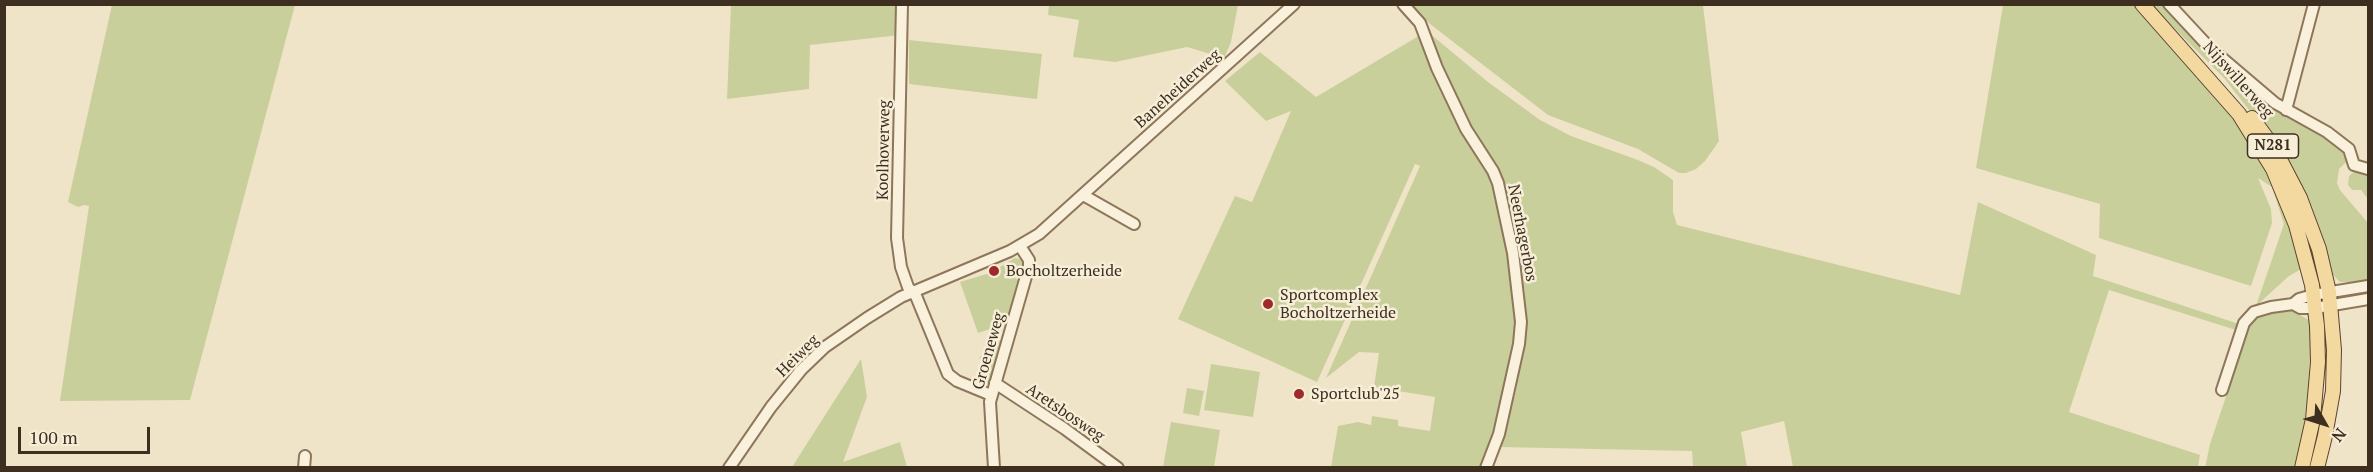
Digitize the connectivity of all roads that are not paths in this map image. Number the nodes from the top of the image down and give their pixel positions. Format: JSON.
{"nodes":[{"id":1,"x":902,"y":4,"type":"edge"},
{"id":2,"x":1294,"y":4,"type":"edge"},
{"id":3,"x":1402,"y":4,"type":"edge"},
{"id":4,"x":2142,"y":4,"type":"edge"},
{"id":5,"x":2169,"y":4,"type":"edge"},
{"id":6,"x":2314,"y":4,"type":"edge"},
{"id":7,"x":2167,"y":30,"type":"junction"},
{"id":8,"x":2286,"y":110,"type":"junction"},
{"id":9,"x":2368,"y":169,"type":"edge"},
{"id":10,"x":1083,"y":195,"type":"junction"},
{"id":11,"x":1134,"y":224,"type":"dead end"},
{"id":12,"x":1020,"y":246,"type":"junction"},
{"id":13,"x":2368,"y":286,"type":"edge"},
{"id":14,"x":912,"y":292,"type":"junction"},
{"id":15,"x":2330,"y":298,"type":"junction"},
{"id":16,"x":2368,"y":299,"type":"edge"},
{"id":17,"x":2314,"y":301,"type":"junction"},
{"id":18,"x":995,"y":383,"type":"junction"},
{"id":19,"x":2222,"y":390,"type":"dead end"},
{"id":20,"x":991,"y":395,"type":"junction"},
{"id":21,"x":305,"y":456,"type":"dead end"},
{"id":22,"x":304,"y":468,"type":"edge"},
{"id":23,"x":729,"y":468,"type":"edge"},
{"id":24,"x":994,"y":468,"type":"edge"},
{"id":25,"x":1118,"y":468,"type":"edge"},
{"id":26,"x":1486,"y":468,"type":"edge"},
{"id":27,"x":2302,"y":468,"type":"edge"},
{"id":28,"x":2317,"y":468,"type":"edge"}],
"edges":[{"from":1,"to":14,"type":"street","name":"Koolhoverweg"},
{"from":2,"to":10,"type":"street","name":"Baneheiderweg"},
{"from":3,"to":26,"type":"street","name":"Neerhagerbos"},
{"from":4,"to":7,"type":"main road","name":"Nijswillerweg","number":"N281"},
{"from":5,"to":8,"type":"street","name":"Nijswillerweg"},
{"from":6,"to":8,"type":"street"},
{"from":7,"to":15,"type":"main road","name":"Nijswillerweg","number":"N281"},
{"from":7,"to":17,"type":"main road","name":"Nijswillerweg","number":"N281"},
{"from":8,"to":9,"type":"street","name":"Nijswillerweg"},
{"from":10,"to":11,"type":"street"},
{"from":10,"to":12,"type":"street","name":"Baneheiderweg"},
{"from":12,"to":14,"type":"street","name":"Baneheiderweg"},
{"from":12,"to":18,"type":"street","name":"Groeneweg"},
{"from":13,"to":15,"type":"street"},
{"from":14,"to":20,"type":"street","name":"Koolhoverweg"},
{"from":14,"to":23,"type":"street","name":"Heiweg"},
{"from":15,"to":16,"type":"street"},
{"from":15,"to":17,"type":"street"},
{"from":15,"to":28,"type":"main road","number":"N281"},
{"from":17,"to":19,"type":"street"},
{"from":17,"to":27,"type":"main road","number":"N281"},
{"from":18,"to":20,"type":"street","name":"Groeneweg"},
{"from":18,"to":25,"type":"street","name":"Aretsbosweg"},
{"from":20,"to":24,"type":"street","name":"Groeneweg"},
{"from":21,"to":22,"type":"street"}]}
